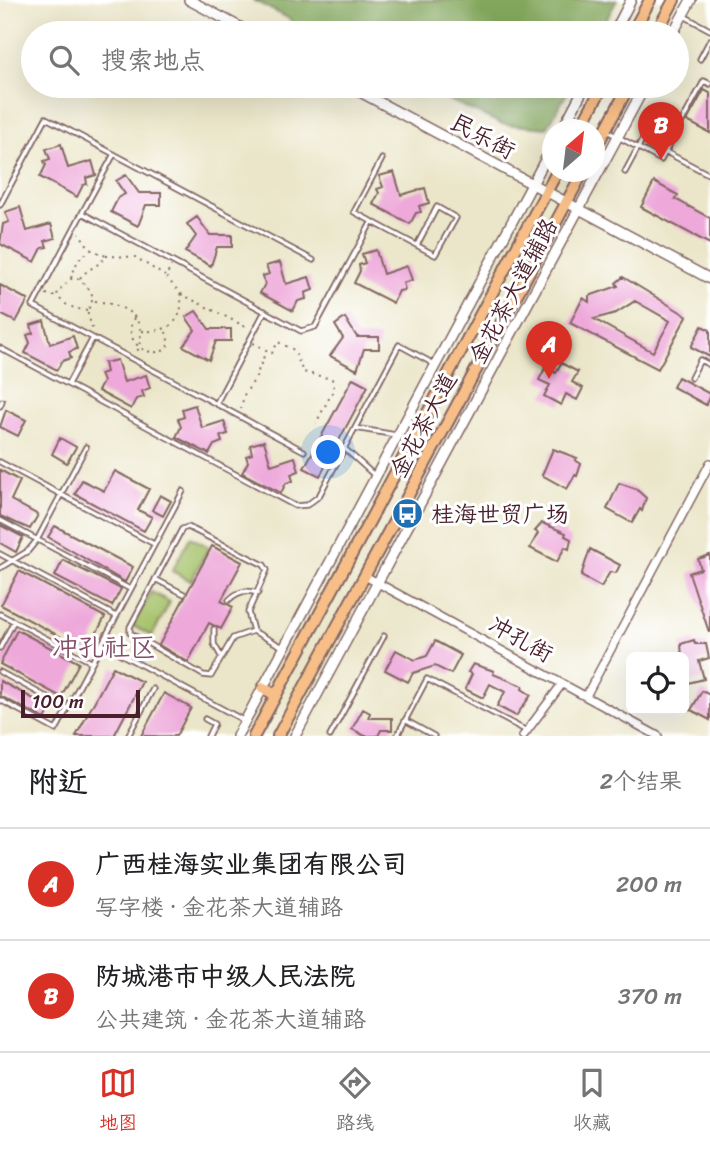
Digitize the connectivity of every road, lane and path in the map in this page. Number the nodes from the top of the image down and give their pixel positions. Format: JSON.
{"nodes":[{"id":1,"x":189,"y":0,"type":"edge"},
{"id":2,"x":631,"y":0,"type":"edge"},
{"id":3,"x":650,"y":0,"type":"edge"},
{"id":4,"x":674,"y":0,"type":"edge"},
{"id":5,"x":691,"y":0,"type":"edge"},
{"id":6,"x":682,"y":16,"type":"junction"},
{"id":7,"x":228,"y":21,"type":"edge"},
{"id":8,"x":620,"y":21,"type":"edge"},
{"id":9,"x":639,"y":21,"type":"edge"},
{"id":10,"x":663,"y":21,"type":"edge"},
{"id":11,"x":679,"y":21,"type":"edge"},
{"id":12,"x":710,"y":30,"type":"edge"},
{"id":13,"x":710,"y":40,"type":"edge"},
{"id":14,"x":700,"y":60,"type":"dead end"},
{"id":15,"x":710,"y":84,"type":"edge"},
{"id":16,"x":372,"y":98,"type":"edge"},
{"id":17,"x":579,"y":98,"type":"edge"},
{"id":18,"x":596,"y":98,"type":"edge"},
{"id":19,"x":623,"y":98,"type":"edge"},
{"id":20,"x":639,"y":98,"type":"edge"},
{"id":21,"x":568,"y":119,"type":"edge"},
{"id":22,"x":585,"y":119,"type":"edge"},
{"id":23,"x":606,"y":130,"type":"joint"},
{"id":24,"x":618,"y":136,"type":"junction"},
{"id":25,"x":671,"y":142,"type":"junction"},
{"id":26,"x":638,"y":147,"type":"junction"},
{"id":27,"x":666,"y":152,"type":"junction"},
{"id":28,"x":114,"y":154,"type":"junction"},
{"id":29,"x":382,"y":159,"type":"dead end"},
{"id":30,"x":542,"y":166,"type":"edge"},
{"id":31,"x":625,"y":172,"type":"dead end"},
{"id":32,"x":710,"y":175,"type":"edge"},
{"id":33,"x":551,"y":182,"type":"edge"},
{"id":34,"x":578,"y":182,"type":"edge"},
{"id":35,"x":533,"y":184,"type":"junction"},
{"id":36,"x":546,"y":191,"type":"junction"},
{"id":37,"x":567,"y":203,"type":"junction"},
{"id":38,"x":0,"y":205,"type":"edge"},
{"id":39,"x":579,"y":209,"type":"junction"},
{"id":40,"x":82,"y":213,"type":"junction"},
{"id":41,"x":372,"y":221,"type":"junction"},
{"id":42,"x":74,"y":228,"type":"junction"},
{"id":43,"x":417,"y":245,"type":"junction"},
{"id":44,"x":91,"y":250,"type":"junction"},
{"id":45,"x":106,"y":256,"type":"junction"},
{"id":46,"x":313,"y":260,"type":"dead end"},
{"id":47,"x":173,"y":262,"type":"junction"},
{"id":48,"x":166,"y":276,"type":"junction"},
{"id":49,"x":71,"y":279,"type":"junction"},
{"id":50,"x":79,"y":279,"type":"junction"},
{"id":51,"x":710,"y":279,"type":"edge"},
{"id":52,"x":40,"y":292,"type":"junction"},
{"id":53,"x":180,"y":293,"type":"junction"},
{"id":54,"x":58,"y":298,"type":"junction"},
{"id":55,"x":94,"y":300,"type":"junction"},
{"id":56,"x":87,"y":312,"type":"junction"},
{"id":57,"x":265,"y":312,"type":"junction"},
{"id":58,"x":134,"y":317,"type":"junction"},
{"id":59,"x":166,"y":330,"type":"junction"},
{"id":60,"x":142,"y":331,"type":"junction"},
{"id":61,"x":255,"y":332,"type":"junction"},
{"id":62,"x":93,"y":338,"type":"junction"},
{"id":63,"x":249,"y":341,"type":"junction"},
{"id":64,"x":140,"y":347,"type":"junction"},
{"id":65,"x":0,"y":348,"type":"edge"},
{"id":66,"x":266,"y":350,"type":"junction"},
{"id":67,"x":134,"y":360,"type":"junction"},
{"id":68,"x":436,"y":365,"type":"junction"},
{"id":69,"x":710,"y":365,"type":"edge"},
{"id":70,"x":691,"y":378,"type":"dead end"},
{"id":71,"x":68,"y":384,"type":"junction"},
{"id":72,"x":216,"y":404,"type":"junction"},
{"id":73,"x":237,"y":415,"type":"junction"},
{"id":74,"x":316,"y":423,"type":"dead end"},
{"id":75,"x":355,"y":428,"type":"junction"},
{"id":76,"x":398,"y":436,"type":"junction"},
{"id":77,"x":86,"y":447,"type":"dead end"},
{"id":78,"x":344,"y":448,"type":"junction"},
{"id":79,"x":304,"y":450,"type":"dead end"},
{"id":80,"x":0,"y":462,"type":"edge"},
{"id":81,"x":710,"y":463,"type":"edge"},
{"id":82,"x":376,"y":477,"type":"junction"},
{"id":83,"x":183,"y":491,"type":"dead end"},
{"id":84,"x":61,"y":495,"type":"junction"},
{"id":85,"x":0,"y":520,"type":"edge"},
{"id":86,"x":37,"y":540,"type":"junction"},
{"id":87,"x":154,"y":544,"type":"junction"},
{"id":88,"x":0,"y":554,"type":"edge"},
{"id":89,"x":14,"y":562,"type":"junction"},
{"id":90,"x":0,"y":568,"type":"edge"},
{"id":91,"x":365,"y":576,"type":"junction"},
{"id":92,"x":155,"y":579,"type":"junction"},
{"id":93,"x":378,"y":583,"type":"junction"},
{"id":94,"x":130,"y":589,"type":"junction"},
{"id":95,"x":258,"y":593,"type":"junction"},
{"id":96,"x":184,"y":594,"type":"dead end"},
{"id":97,"x":229,"y":600,"type":"dead end"},
{"id":98,"x":0,"y":614,"type":"edge"},
{"id":99,"x":116,"y":616,"type":"junction"},
{"id":100,"x":14,"y":621,"type":"junction"},
{"id":101,"x":214,"y":629,"type":"dead end"},
{"id":102,"x":253,"y":631,"type":"junction"},
{"id":103,"x":384,"y":636,"type":"dead end"},
{"id":104,"x":102,"y":643,"type":"junction"},
{"id":105,"x":0,"y":648,"type":"edge"},
{"id":106,"x":284,"y":648,"type":"junction"},
{"id":107,"x":222,"y":658,"type":"junction"},
{"id":108,"x":91,"y":662,"type":"junction"},
{"id":109,"x":0,"y":672,"type":"edge"},
{"id":110,"x":562,"y":684,"type":"junction"},
{"id":111,"x":263,"y":688,"type":"junction"},
{"id":112,"x":153,"y":689,"type":"dead end"},
{"id":113,"x":276,"y":695,"type":"junction"},
{"id":114,"x":586,"y":696,"type":"junction"},
{"id":115,"x":0,"y":700,"type":"edge"},
{"id":116,"x":67,"y":708,"type":"junction"},
{"id":117,"x":205,"y":719,"type":"dead end"},
{"id":118,"x":405,"y":720,"type":"junction"},
{"id":119,"x":245,"y":721,"type":"junction"},
{"id":120,"x":525,"y":733,"type":"edge"},
{"id":121,"x":128,"y":736,"type":"edge"},
{"id":122,"x":208,"y":736,"type":"edge"},
{"id":123,"x":237,"y":736,"type":"edge"},
{"id":124,"x":254,"y":736,"type":"edge"},
{"id":125,"x":278,"y":736,"type":"edge"},
{"id":126,"x":295,"y":736,"type":"edge"},
{"id":127,"x":330,"y":736,"type":"edge"},
{"id":128,"x":397,"y":736,"type":"edge"},
{"id":129,"x":435,"y":736,"type":"edge"},
{"id":130,"x":658,"y":736,"type":"edge"}],
"edges":[{"from":1,"to":7,"type":"street"},
{"from":2,"to":8,"type":"street"},
{"from":3,"to":9,"type":"highway"},
{"from":4,"to":10,"type":"highway"},
{"from":5,"to":6,"type":"street"},
{"from":6,"to":11,"type":"street"},
{"from":6,"to":12,"type":"lane"},
{"from":13,"to":14,"type":"lane"},
{"from":15,"to":25,"type":"lane"},
{"from":16,"to":35,"type":"street","name":"民乐街"},
{"from":17,"to":21,"type":"street"},
{"from":18,"to":22,"type":"highway"},
{"from":19,"to":23,"type":"highway"},
{"from":20,"to":24,"type":"street","name":"金花茶大道辅路"},
{"from":23,"to":24,"type":"lane"},
{"from":24,"to":26,"type":"lane"},
{"from":24,"to":39,"type":"street","name":"金花茶大道辅路"},
{"from":25,"to":26,"type":"lane"},
{"from":25,"to":27,"type":"lane"},
{"from":26,"to":27,"type":"lane"},
{"from":26,"to":31,"type":"lane"},
{"from":27,"to":32,"type":"lane"},
{"from":28,"to":38,"type":"lane"},
{"from":28,"to":40,"type":"lane"},
{"from":28,"to":46,"type":"lane"},
{"from":29,"to":41,"type":"lane"},
{"from":30,"to":35,"type":"street","name":"金花茶大道辅路"},
{"from":33,"to":36,"type":"highway","name":"金花茶大道"},
{"from":34,"to":37,"type":"highway","name":"金花茶大道"},
{"from":35,"to":36,"type":"street","name":"民乐街"},
{"from":35,"to":68,"type":"street","name":"金花茶大道辅路"},
{"from":36,"to":37,"type":"street","name":"民乐街"},
{"from":36,"to":113,"type":"highway","name":"金花茶大道"},
{"from":37,"to":39,"type":"street","name":"民乐街"},
{"from":37,"to":91,"type":"highway","name":"金花茶大道"},
{"from":39,"to":51,"type":"street","name":"民乐街"},
{"from":39,"to":93,"type":"street","name":"金花茶大道辅路"},
{"from":40,"to":42,"type":"lane"},
{"from":40,"to":47,"type":"lane"},
{"from":41,"to":43,"type":"lane"},
{"from":41,"to":57,"type":"lane"},
{"from":42,"to":44,"type":"path"},
{"from":42,"to":52,"type":"lane"},
{"from":43,"to":43,"type":"lane"},
{"from":44,"to":45,"type":"path"},
{"from":44,"to":49,"type":"path"},
{"from":45,"to":48,"type":"path"},
{"from":45,"to":50,"type":"path"},
{"from":47,"to":48,"type":"path"},
{"from":47,"to":57,"type":"lane"},
{"from":48,"to":53,"type":"path"},
{"from":49,"to":50,"type":"path"},
{"from":49,"to":54,"type":"path"},
{"from":50,"to":55,"type":"path"},
{"from":52,"to":54,"type":"path"},
{"from":52,"to":62,"type":"lane"},
{"from":53,"to":59,"type":"path"},
{"from":53,"to":61,"type":"path"},
{"from":54,"to":56,"type":"path"},
{"from":55,"to":56,"type":"path"},
{"from":55,"to":58,"type":"path"},
{"from":56,"to":62,"type":"path"},
{"from":57,"to":61,"type":"lane"},
{"from":58,"to":60,"type":"path"},
{"from":58,"to":64,"type":"path"},
{"from":59,"to":60,"type":"path"},
{"from":59,"to":64,"type":"path"},
{"from":60,"to":64,"type":"path"},
{"from":61,"to":63,"type":"lane"},
{"from":62,"to":67,"type":"lane"},
{"from":62,"to":71,"type":"lane"},
{"from":63,"to":66,"type":"path"},
{"from":63,"to":72,"type":"lane"},
{"from":64,"to":67,"type":"path"},
{"from":65,"to":71,"type":"lane"},
{"from":66,"to":73,"type":"path"},
{"from":66,"to":74,"type":"path"},
{"from":67,"to":72,"type":"lane"},
{"from":68,"to":75,"type":"lane"},
{"from":68,"to":76,"type":"street","name":"金花茶大道辅路"},
{"from":69,"to":70,"type":"lane"},
{"from":71,"to":78,"type":"lane"},
{"from":72,"to":73,"type":"lane"},
{"from":73,"to":79,"type":"lane"},
{"from":75,"to":76,"type":"lane"},
{"from":75,"to":78,"type":"lane"},
{"from":76,"to":82,"type":"street","name":"金花茶大道辅路"},
{"from":77,"to":84,"type":"lane"},
{"from":78,"to":82,"type":"lane"},
{"from":80,"to":84,"type":"lane"},
{"from":81,"to":114,"type":"street"},
{"from":82,"to":106,"type":"street","name":"金花茶大道辅路"},
{"from":83,"to":87,"type":"lane"},
{"from":84,"to":86,"type":"lane"},
{"from":84,"to":87,"type":"lane"},
{"from":85,"to":86,"type":"lane"},
{"from":86,"to":89,"type":"lane"},
{"from":86,"to":94,"type":"lane"},
{"from":87,"to":94,"type":"lane"},
{"from":88,"to":89,"type":"lane"},
{"from":89,"to":90,"type":"lane"},
{"from":89,"to":99,"type":"lane"},
{"from":91,"to":93,"type":"street","name":"冲孔街"},
{"from":91,"to":125,"type":"highway","name":"金花茶大道"},
{"from":92,"to":95,"type":"lane"},
{"from":92,"to":96,"type":"lane"},
{"from":92,"to":107,"type":"lane"},
{"from":93,"to":110,"type":"street","name":"冲孔街"},
{"from":93,"to":126,"type":"street","name":"金花茶大道辅路"},
{"from":94,"to":99,"type":"lane"},
{"from":95,"to":97,"type":"lane"},
{"from":95,"to":102,"type":"lane"},
{"from":98,"to":100,"type":"lane"},
{"from":99,"to":104,"type":"lane"},
{"from":100,"to":105,"type":"lane"},
{"from":100,"to":108,"type":"lane"},
{"from":101,"to":107,"type":"lane"},
{"from":102,"to":106,"type":"lane"},
{"from":102,"to":107,"type":"lane"},
{"from":103,"to":127,"type":"lane"},
{"from":104,"to":108,"type":"lane"},
{"from":104,"to":119,"type":"lane"},
{"from":106,"to":111,"type":"street","name":"金花茶大道辅路"},
{"from":108,"to":116,"type":"lane"},
{"from":109,"to":116,"type":"lane"},
{"from":110,"to":114,"type":"street","name":"冲孔街"},
{"from":110,"to":120,"type":"street"},
{"from":111,"to":113,"type":"highway"},
{"from":111,"to":119,"type":"street","name":"金花茶大道辅路"},
{"from":112,"to":121,"type":"lane"},
{"from":113,"to":124,"type":"highway","name":"金花茶大道"},
{"from":114,"to":130,"type":"street","name":"冲孔街"},
{"from":115,"to":116,"type":"lane"},
{"from":117,"to":122,"type":"lane"},
{"from":118,"to":120,"type":"lane"},
{"from":118,"to":128,"type":"lane"},
{"from":118,"to":129,"type":"lane"},
{"from":119,"to":123,"type":"street","name":"金花茶大道辅路"}]}
